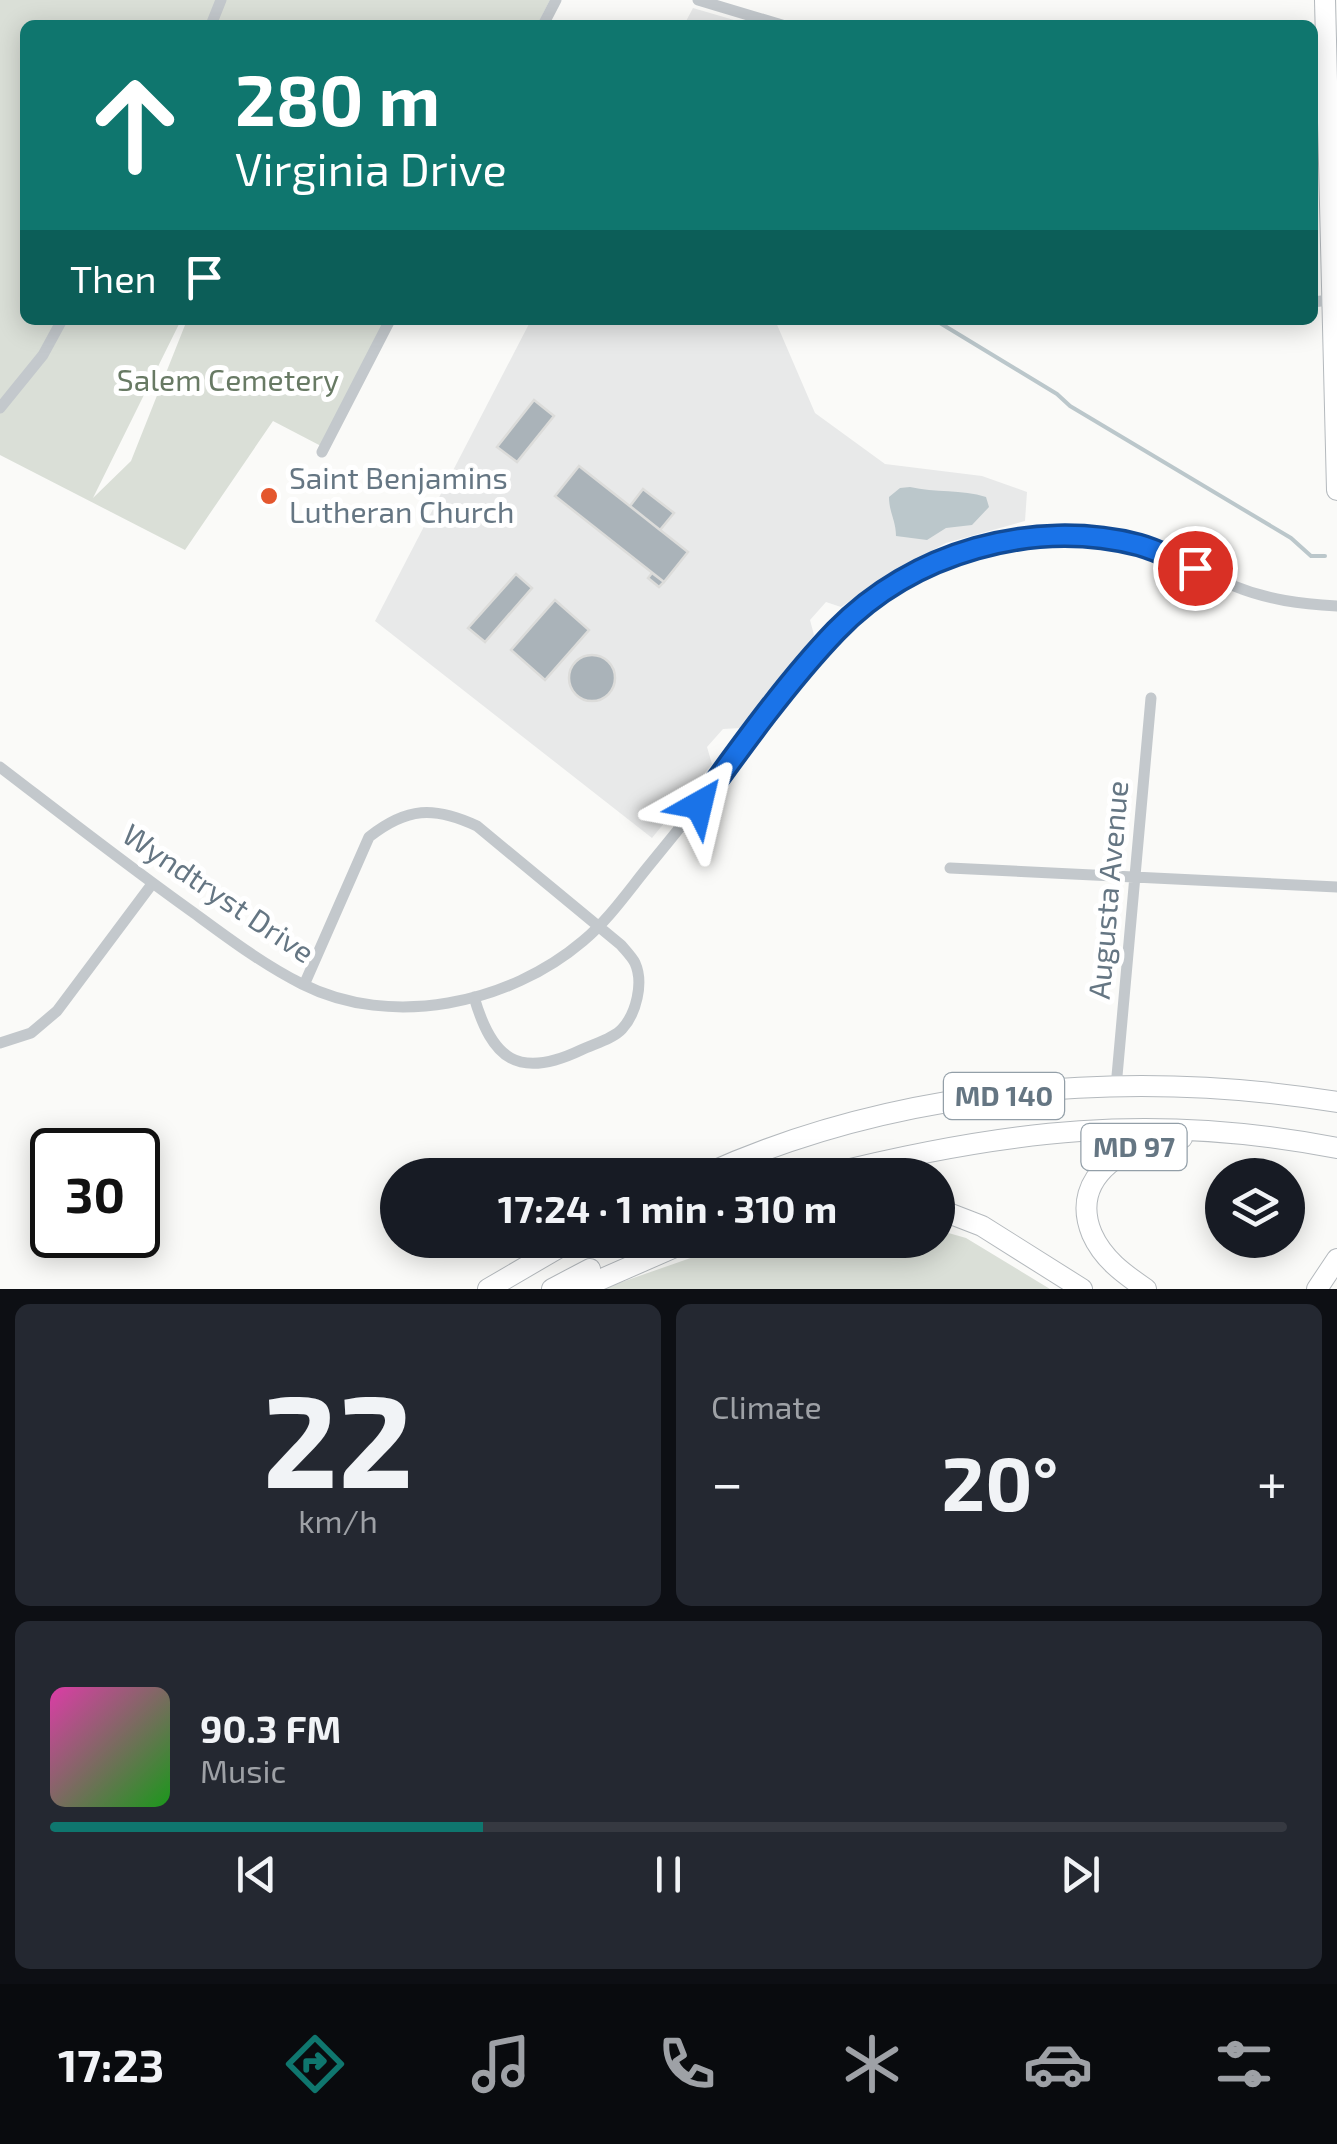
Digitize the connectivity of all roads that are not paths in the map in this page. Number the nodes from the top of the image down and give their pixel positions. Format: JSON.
{"nodes":[{"id":1,"x":698,"y":0,"type":"edge"},
{"id":2,"x":1325,"y":0,"type":"edge"},
{"id":3,"x":765,"y":20,"type":"edge"},
{"id":4,"x":1320,"y":180,"type":"edge"},
{"id":5,"x":1322,"y":301,"type":"edge"},
{"id":6,"x":59,"y":325,"type":"edge"},
{"id":7,"x":387,"y":325,"type":"edge"},
{"id":8,"x":1335,"y":341,"type":"edge"},
{"id":9,"x":0,"y":408,"type":"edge"},
{"id":10,"x":322,"y":452,"type":"dead end"},
{"id":11,"x":1337,"y":490,"type":"edge"},
{"id":12,"x":1337,"y":606,"type":"edge"},
{"id":13,"x":1152,"y":698,"type":"dead end"},
{"id":14,"x":0,"y":767,"type":"edge"},
{"id":15,"x":950,"y":868,"type":"dead end"},
{"id":16,"x":1135,"y":877,"type":"junction"},
{"id":17,"x":152,"y":884,"type":"junction"},
{"id":18,"x":1337,"y":887,"type":"edge"},
{"id":19,"x":599,"y":926,"type":"junction"},
{"id":20,"x":304,"y":985,"type":"junction"},
{"id":21,"x":474,"y":997,"type":"junction"},
{"id":22,"x":0,"y":1043,"type":"edge"},
{"id":23,"x":1116,"y":1087,"type":"junction"},
{"id":24,"x":1337,"y":1092,"type":"edge"},
{"id":25,"x":1315,"y":1093,"type":"junction"},
{"id":26,"x":1337,"y":1102,"type":"edge"},
{"id":27,"x":1328,"y":1146,"type":"edge"},
{"id":28,"x":744,"y":1158,"type":"edge"},
{"id":29,"x":898,"y":1158,"type":"edge"},
{"id":30,"x":955,"y":1217,"type":"edge"},
{"id":31,"x":541,"y":1258,"type":"edge"},
{"id":32,"x":618,"y":1258,"type":"edge"},
{"id":33,"x":650,"y":1258,"type":"edge"},
{"id":34,"x":1337,"y":1259,"type":"edge"},
{"id":35,"x":488,"y":1289,"type":"edge"},
{"id":36,"x":552,"y":1289,"type":"edge"},
{"id":37,"x":579,"y":1289,"type":"edge"},
{"id":38,"x":1082,"y":1289,"type":"edge"},
{"id":39,"x":1146,"y":1289,"type":"edge"},
{"id":40,"x":1317,"y":1289,"type":"edge"}],
"edges":[{"from":1,"to":3,"type":"street"},
{"from":2,"to":4,"type":"highway"},
{"from":4,"to":5,"type":"highway"},
{"from":5,"to":8,"type":"highway"},
{"from":6,"to":9,"type":"street"},
{"from":7,"to":10,"type":"street"},
{"from":8,"to":11,"type":"highway"},
{"from":12,"to":19,"type":"street","name":"Wyndtryst Drive"},
{"from":13,"to":16,"type":"street","name":"Augusta Avenue"},
{"from":14,"to":17,"type":"street","name":"Wyndtryst Drive"},
{"from":15,"to":16,"type":"street"},
{"from":16,"to":18,"type":"street"},
{"from":16,"to":23,"type":"street","name":"Augusta Avenue"},
{"from":17,"to":20,"type":"street","name":"Wyndtryst Drive"},
{"from":17,"to":22,"type":"street"},
{"from":19,"to":20,"type":"street"},
{"from":19,"to":21,"type":"street","name":"Wyndtryst Drive"},
{"from":19,"to":21,"type":"street"},
{"from":20,"to":21,"type":"street","name":"Wyndtryst Drive"},
{"from":23,"to":25,"type":"highway","number":"MD 140"},
{"from":23,"to":28,"type":"highway","number":"MD 140"},
{"from":24,"to":25,"type":"highway"},
{"from":25,"to":26,"type":"highway","number":"MD 140"},
{"from":27,"to":29,"type":"highway","number":"MD 140"},
{"from":27,"to":39,"type":"highway","number":"MD 97"},
{"from":30,"to":38,"type":"highway"},
{"from":31,"to":35,"type":"highway"},
{"from":32,"to":36,"type":"highway"},
{"from":33,"to":37,"type":"highway"},
{"from":34,"to":40,"type":"highway"}]}
